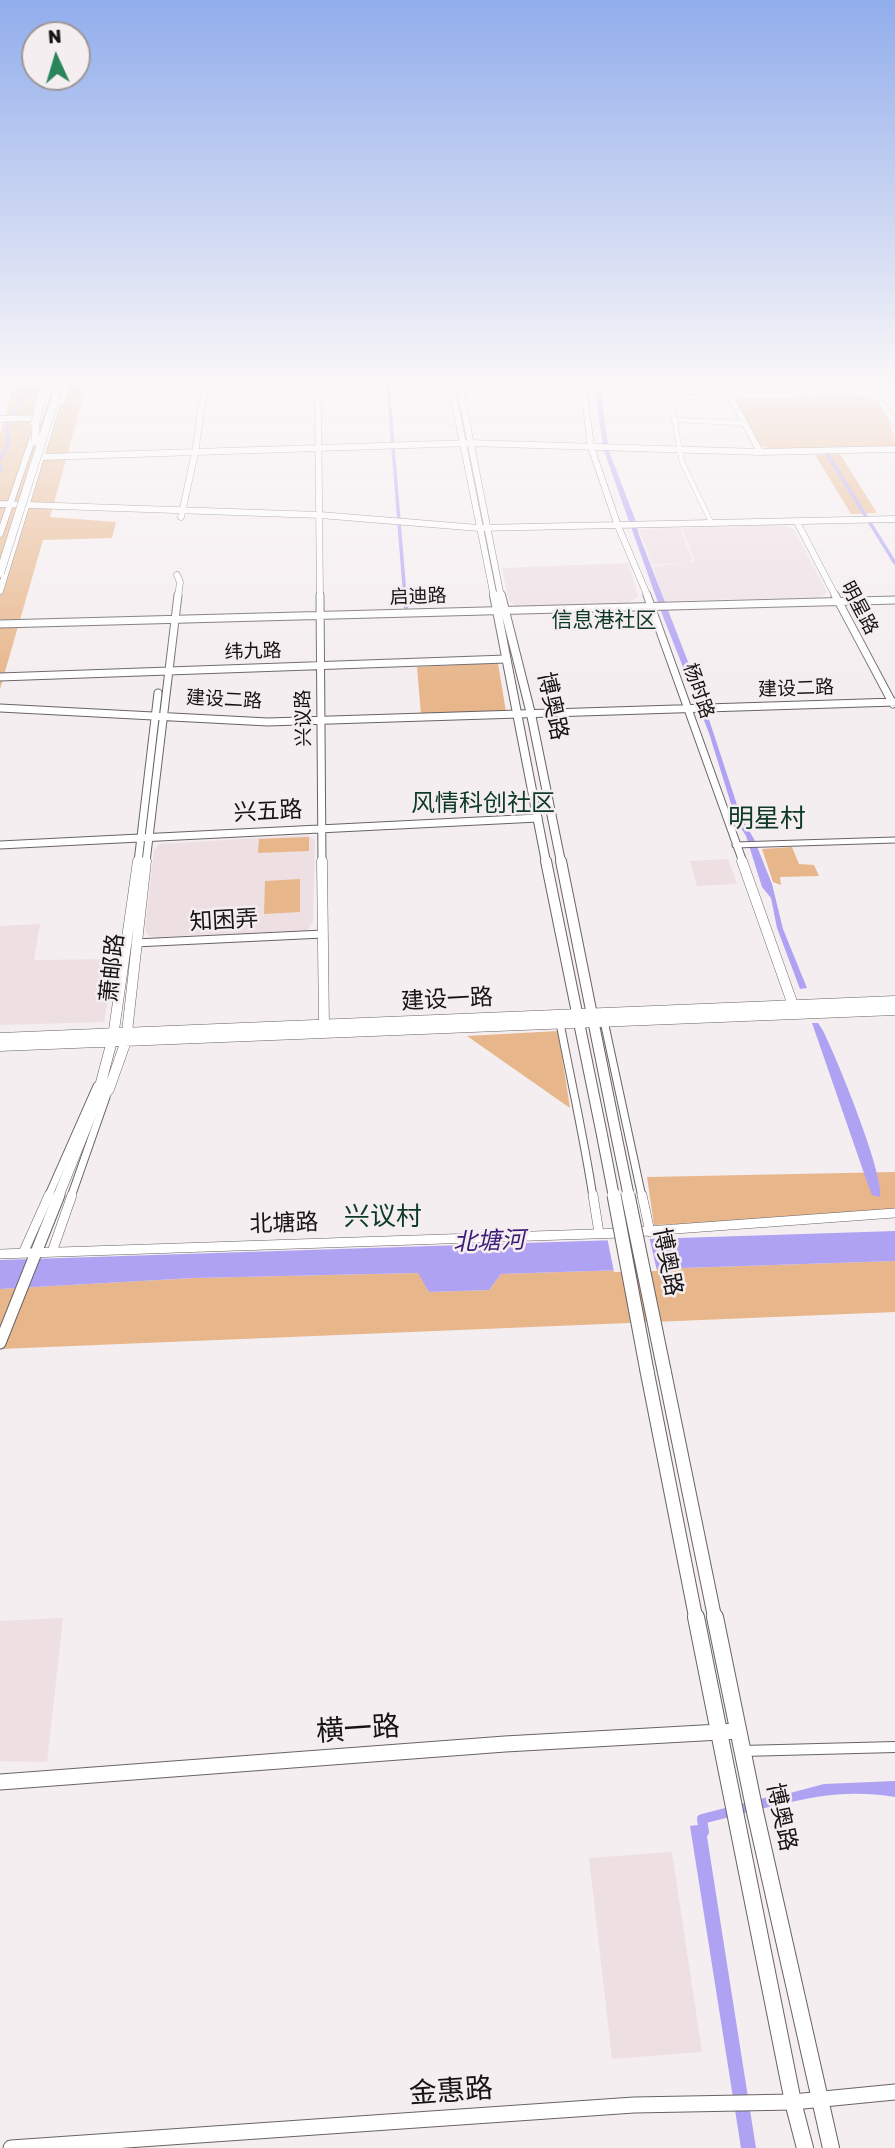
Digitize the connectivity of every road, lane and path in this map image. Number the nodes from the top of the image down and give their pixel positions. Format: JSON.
{"nodes":[{"id":1,"x":17,"y":484,"type":"edge"},
{"id":2,"x":22,"y":484,"type":"edge"},
{"id":3,"x":31,"y":484,"type":"edge"},
{"id":4,"x":33,"y":484,"type":"edge"},
{"id":5,"x":189,"y":484,"type":"edge"},
{"id":6,"x":193,"y":484,"type":"edge"},
{"id":7,"x":320,"y":484,"type":"edge"},
{"id":8,"x":474,"y":484,"type":"edge"},
{"id":9,"x":604,"y":484,"type":"edge"},
{"id":10,"x":694,"y":484,"type":"edge"},
{"id":11,"x":9,"y":506,"type":"junction"},
{"id":12,"x":26,"y":506,"type":"junction"},
{"id":13,"x":0,"y":507,"type":"edge"},
{"id":14,"x":181,"y":515,"type":"junction"},
{"id":15,"x":189,"y":515,"type":"junction"},
{"id":16,"x":320,"y":516,"type":"junction"},
{"id":17,"x":895,"y":519,"type":"edge"},
{"id":18,"x":797,"y":522,"type":"junction"},
{"id":19,"x":712,"y":524,"type":"junction"},
{"id":20,"x":618,"y":526,"type":"junction"},
{"id":21,"x":483,"y":528,"type":"junction"},
{"id":22,"x":0,"y":534,"type":"edge"},
{"id":23,"x":0,"y":550,"type":"edge"},
{"id":24,"x":0,"y":573,"type":"edge"},
{"id":25,"x":177,"y":575,"type":"dead end"},
{"id":26,"x":0,"y":591,"type":"edge"},
{"id":27,"x":895,"y":600,"type":"edge"},
{"id":28,"x":838,"y":602,"type":"junction"},
{"id":29,"x":655,"y":608,"type":"junction"},
{"id":30,"x":500,"y":611,"type":"junction"},
{"id":31,"x":318,"y":615,"type":"junction"},
{"id":32,"x":171,"y":619,"type":"junction"},
{"id":33,"x":0,"y":624,"type":"edge"},
{"id":34,"x":506,"y":659,"type":"junction"},
{"id":35,"x":321,"y":665,"type":"junction"},
{"id":36,"x":164,"y":671,"type":"junction"},
{"id":37,"x":0,"y":677,"type":"edge"},
{"id":38,"x":0,"y":703,"type":"edge"},
{"id":39,"x":894,"y":704,"type":"edge"},
{"id":40,"x":0,"y":708,"type":"edge"},
{"id":41,"x":691,"y":708,"type":"junction"},
{"id":42,"x":518,"y":712,"type":"junction"},
{"id":43,"x":159,"y":714,"type":"junction"},
{"id":44,"x":531,"y":714,"type":"junction"},
{"id":45,"x":322,"y":719,"type":"junction"},
{"id":46,"x":538,"y":818,"type":"junction"},
{"id":47,"x":322,"y":829,"type":"junction"},
{"id":48,"x":145,"y":838,"type":"junction"},
{"id":49,"x":895,"y":840,"type":"edge"},
{"id":50,"x":0,"y":845,"type":"edge"},
{"id":51,"x":739,"y":845,"type":"junction"},
{"id":52,"x":323,"y":934,"type":"junction"},
{"id":53,"x":132,"y":943,"type":"junction"},
{"id":54,"x":895,"y":1002,"type":"edge"},
{"id":55,"x":793,"y":1005,"type":"junction"},
{"id":56,"x":895,"y":1010,"type":"edge"},
{"id":57,"x":591,"y":1017,"type":"junction"},
{"id":58,"x":576,"y":1018,"type":"junction"},
{"id":59,"x":604,"y":1021,"type":"junction"},
{"id":60,"x":560,"y":1023,"type":"junction"},
{"id":61,"x":324,"y":1029,"type":"junction"},
{"id":62,"x":113,"y":1037,"type":"junction"},
{"id":63,"x":127,"y":1037,"type":"junction"},
{"id":64,"x":0,"y":1038,"type":"edge"},
{"id":65,"x":0,"y":1046,"type":"edge"},
{"id":66,"x":97,"y":1085,"type":"junction"},
{"id":67,"x":109,"y":1089,"type":"junction"},
{"id":68,"x":93,"y":1110,"type":"junction"},
{"id":69,"x":895,"y":1213,"type":"edge"},
{"id":70,"x":650,"y":1232,"type":"junction"},
{"id":71,"x":600,"y":1233,"type":"junction"},
{"id":72,"x":37,"y":1252,"type":"junction"},
{"id":73,"x":52,"y":1252,"type":"junction"},
{"id":74,"x":23,"y":1253,"type":"junction"},
{"id":75,"x":0,"y":1254,"type":"edge"},
{"id":76,"x":0,"y":1343,"type":"edge"},
{"id":77,"x":738,"y":1731,"type":"junction"},
{"id":78,"x":720,"y":1732,"type":"junction"},
{"id":79,"x":895,"y":1747,"type":"edge"},
{"id":80,"x":742,"y":1751,"type":"junction"},
{"id":81,"x":0,"y":1782,"type":"edge"},
{"id":82,"x":895,"y":2092,"type":"edge"},
{"id":83,"x":818,"y":2099,"type":"junction"},
{"id":84,"x":793,"y":2102,"type":"junction"},
{"id":85,"x":11,"y":2148,"type":"edge"},
{"id":86,"x":805,"y":2148,"type":"edge"},
{"id":87,"x":831,"y":2148,"type":"edge"}],
"edges":[{"from":1,"to":11,"type":"main road"},
{"from":2,"to":23,"type":"highway"},
{"from":3,"to":24,"type":"highway","bridge":true},
{"from":4,"to":12,"type":"main road"},
{"from":5,"to":14,"type":"street"},
{"from":6,"to":15,"type":"street"},
{"from":7,"to":16,"type":"street","name":"兴议路"},
{"from":8,"to":21,"type":"main road","name":"博奥路"},
{"from":9,"to":20,"type":"street","name":"杨时路"},
{"from":10,"to":19,"type":"street"},
{"from":11,"to":12,"type":"street"},
{"from":11,"to":13,"type":"street"},
{"from":11,"to":22,"type":"main road"},
{"from":12,"to":14,"type":"street"},
{"from":12,"to":26,"type":"main road"},
{"from":14,"to":15,"type":"street"},
{"from":15,"to":16,"type":"street"},
{"from":16,"to":21,"type":"street"},
{"from":16,"to":31,"type":"street","name":"兴议路"},
{"from":17,"to":18,"type":"street"},
{"from":18,"to":19,"type":"street"},
{"from":18,"to":28,"type":"street","name":"明星路"},
{"from":19,"to":20,"type":"street"},
{"from":20,"to":21,"type":"street"},
{"from":20,"to":29,"type":"street","name":"杨时路"},
{"from":21,"to":30,"type":"main road","name":"博奥路"},
{"from":25,"to":32,"type":"street"},
{"from":27,"to":28,"type":"street","name":"启迪路"},
{"from":28,"to":29,"type":"street","name":"启迪路"},
{"from":28,"to":39,"type":"street","name":"明星路"},
{"from":29,"to":30,"type":"street","name":"启迪路"},
{"from":29,"to":41,"type":"street","name":"杨时路"},
{"from":30,"to":31,"type":"street","name":"启迪路"},
{"from":30,"to":34,"type":"main road","name":"博奥路"},
{"from":30,"to":44,"type":"main road","name":"博奥路"},
{"from":31,"to":32,"type":"street","name":"启迪路"},
{"from":31,"to":35,"type":"street","name":"兴议路"},
{"from":32,"to":33,"type":"street","name":"启迪路"},
{"from":32,"to":36,"type":"street"},
{"from":34,"to":35,"type":"street","name":"纬九路"},
{"from":34,"to":42,"type":"main road","name":"博奥路"},
{"from":35,"to":36,"type":"street","name":"纬九路"},
{"from":35,"to":45,"type":"street","name":"兴议路"},
{"from":36,"to":37,"type":"street","name":"纬九路"},
{"from":36,"to":43,"type":"street"},
{"from":38,"to":43,"type":"street","name":"建设二路"},
{"from":39,"to":41,"type":"street","name":"建设二路"},
{"from":40,"to":43,"type":"street","name":"建设二路"},
{"from":41,"to":44,"type":"street","name":"建设二路"},
{"from":41,"to":51,"type":"street","name":"杨时路"},
{"from":42,"to":44,"type":"street","name":"建设二路"},
{"from":42,"to":45,"type":"street","name":"建设二路"},
{"from":42,"to":46,"type":"main road","name":"博奥路"},
{"from":43,"to":45,"type":"street","name":"建设二路"},
{"from":43,"to":48,"type":"street"},
{"from":44,"to":57,"type":"main road","name":"博奥路"},
{"from":45,"to":47,"type":"street","name":"兴议路"},
{"from":46,"to":47,"type":"street","name":"兴五路"},
{"from":46,"to":58,"type":"main road","name":"博奥路"},
{"from":47,"to":48,"type":"street","name":"兴五路"},
{"from":47,"to":52,"type":"street","name":"兴议路"},
{"from":48,"to":50,"type":"street","name":"兴五路"},
{"from":48,"to":53,"type":"street"},
{"from":49,"to":51,"type":"street"},
{"from":51,"to":55,"type":"street","name":"杨时路"},
{"from":52,"to":53,"type":"street","name":"知困弄"},
{"from":52,"to":61,"type":"street","name":"兴议路"},
{"from":53,"to":62,"type":"street"},
{"from":53,"to":63,"type":"street","name":"萧邮路"},
{"from":54,"to":55,"type":"street","name":"建设一路"},
{"from":55,"to":57,"type":"street","name":"建设一路"},
{"from":56,"to":59,"type":"street","name":"建设一路"},
{"from":57,"to":58,"type":"street","name":"建设一路"},
{"from":57,"to":59,"type":"street","name":"建设一路"},
{"from":57,"to":77,"type":"main road","name":"博奥路","bridge":true},
{"from":58,"to":60,"type":"street","name":"建设一路"},
{"from":58,"to":61,"type":"street","name":"建设一路"},
{"from":58,"to":78,"type":"main road","name":"博奥路","bridge":true},
{"from":59,"to":70,"type":"street"},
{"from":60,"to":61,"type":"street","name":"建设一路"},
{"from":60,"to":71,"type":"street"},
{"from":61,"to":63,"type":"street","name":"建设一路"},
{"from":62,"to":63,"type":"street","name":"建设一路"},
{"from":62,"to":64,"type":"street","name":"建设一路"},
{"from":62,"to":65,"type":"street","name":"建设一路"},
{"from":62,"to":66,"type":"street"},
{"from":63,"to":67,"type":"street","name":"萧邮路"},
{"from":66,"to":68,"type":"street"},
{"from":66,"to":74,"type":"street"},
{"from":67,"to":68,"type":"street","name":"萧邮路"},
{"from":67,"to":73,"type":"street"},
{"from":68,"to":72,"type":"street","name":"萧邮路"},
{"from":69,"to":70,"type":"street","name":"北塘路"},
{"from":70,"to":71,"type":"street","name":"北塘路"},
{"from":71,"to":73,"type":"street","name":"北塘路"},
{"from":72,"to":73,"type":"street","name":"北塘路"},
{"from":72,"to":74,"type":"street","name":"北塘路"},
{"from":72,"to":76,"type":"street","name":"萧邮路"},
{"from":74,"to":75,"type":"street","name":"北塘路"},
{"from":77,"to":78,"type":"street","name":"横一路"},
{"from":77,"to":80,"type":"main road","name":"博奥路"},
{"from":78,"to":81,"type":"street","name":"横一路"},
{"from":78,"to":84,"type":"main road","name":"博奥路"},
{"from":79,"to":80,"type":"street"},
{"from":80,"to":83,"type":"main road","name":"博奥路"},
{"from":82,"to":83,"type":"street","name":"金惠路"},
{"from":83,"to":84,"type":"street","name":"金惠路"},
{"from":83,"to":87,"type":"main road","name":"博奥路"},
{"from":84,"to":85,"type":"street","name":"金惠路"},
{"from":84,"to":86,"type":"main road","name":"博奥路"}]}
